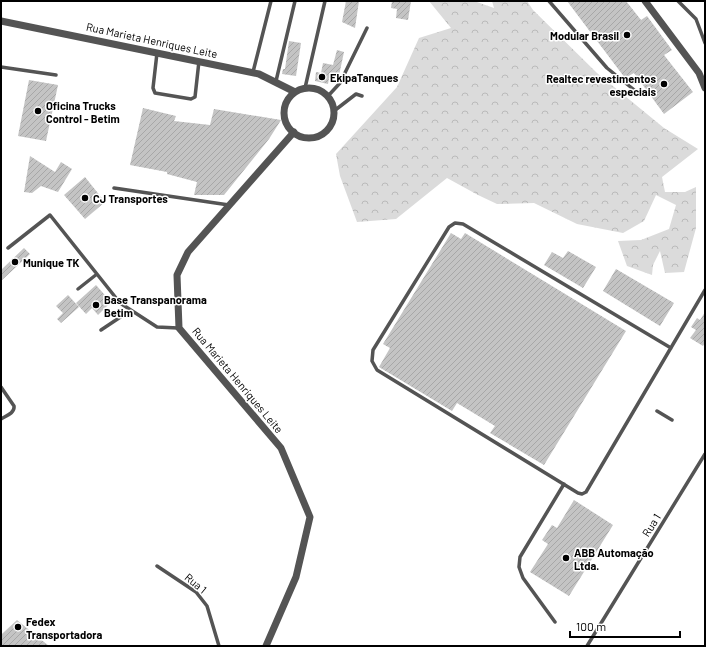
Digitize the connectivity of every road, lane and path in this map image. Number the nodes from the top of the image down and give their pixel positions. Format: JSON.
{"nodes":[{"id":1,"x":271,"y":1,"type":"edge"},
{"id":2,"x":295,"y":1,"type":"edge"},
{"id":3,"x":325,"y":1,"type":"edge"},
{"id":4,"x":550,"y":1,"type":"edge"},
{"id":5,"x":645,"y":1,"type":"edge"},
{"id":6,"x":678,"y":1,"type":"edge"},
{"id":7,"x":1,"y":21,"type":"edge"},
{"id":8,"x":367,"y":28,"type":"dead end"},
{"id":9,"x":705,"y":43,"type":"edge"},
{"id":10,"x":157,"y":53,"type":"junction"},
{"id":11,"x":199,"y":61,"type":"junction"},
{"id":12,"x":1,"y":67,"type":"edge"},
{"id":13,"x":253,"y":72,"type":"junction"},
{"id":14,"x":56,"y":75,"type":"dead end"},
{"id":15,"x":276,"y":81,"type":"junction"},
{"id":16,"x":305,"y":88,"type":"junction"},
{"id":17,"x":705,"y":88,"type":"edge"},
{"id":18,"x":295,"y":92,"type":"junction"},
{"id":19,"x":638,"y":93,"type":"dead end"},
{"id":20,"x":328,"y":96,"type":"junction"},
{"id":21,"x":362,"y":96,"type":"dead end"},
{"id":22,"x":334,"y":111,"type":"junction"},
{"id":23,"x":294,"y":132,"type":"junction"},
{"id":24,"x":114,"y":188,"type":"dead end"},
{"id":25,"x":229,"y":204,"type":"junction"},
{"id":26,"x":8,"y":248,"type":"dead end"},
{"id":27,"x":97,"y":274,"type":"junction"},
{"id":28,"x":78,"y":289,"type":"dead end"},
{"id":29,"x":705,"y":290,"type":"edge"},
{"id":30,"x":131,"y":310,"type":"junction"},
{"id":31,"x":180,"y":328,"type":"junction"},
{"id":32,"x":102,"y":330,"type":"dead end"},
{"id":33,"x":671,"y":348,"type":"junction"},
{"id":34,"x":1,"y":387,"type":"edge"},
{"id":35,"x":656,"y":411,"type":"dead end"},
{"id":36,"x":1,"y":419,"type":"edge"},
{"id":37,"x":672,"y":420,"type":"dead end"},
{"id":38,"x":705,"y":454,"type":"edge"},
{"id":39,"x":564,"y":484,"type":"junction"},
{"id":40,"x":157,"y":566,"type":"dead end"},
{"id":41,"x":555,"y":622,"type":"dead end"},
{"id":42,"x":219,"y":646,"type":"edge"},
{"id":43,"x":266,"y":646,"type":"edge"},
{"id":44,"x":587,"y":646,"type":"edge"}],
"edges":[{"from":1,"to":13,"type":"lane"},
{"from":2,"to":15,"type":"lane"},
{"from":3,"to":16,"type":"lane"},
{"from":4,"to":19,"type":"lane"},
{"from":5,"to":17,"type":"street"},
{"from":6,"to":9,"type":"lane"},
{"from":7,"to":10,"type":"street","name":"Rua Marieta Henriques Leite"},
{"from":8,"to":20,"type":"lane"},
{"from":10,"to":11,"type":"street","name":"Rua Marieta Henriques Leite"},
{"from":10,"to":11,"type":"lane"},
{"from":11,"to":13,"type":"street","name":"Rua Marieta Henriques Leite"},
{"from":12,"to":14,"type":"lane"},
{"from":13,"to":15,"type":"street","name":"Rua Marieta Henriques Leite"},
{"from":15,"to":18,"type":"street","name":"Rua Marieta Henriques Leite"},
{"from":16,"to":18,"type":"street"},
{"from":16,"to":20,"type":"street"},
{"from":18,"to":23,"type":"street"},
{"from":20,"to":22,"type":"street"},
{"from":21,"to":22,"type":"lane"},
{"from":22,"to":23,"type":"street"},
{"from":23,"to":25,"type":"street","name":"Rua Marieta Henriques Leite"},
{"from":24,"to":25,"type":"lane"},
{"from":25,"to":31,"type":"street","name":"Rua Marieta Henriques Leite"},
{"from":26,"to":27,"type":"lane"},
{"from":27,"to":28,"type":"lane"},
{"from":27,"to":30,"type":"lane"},
{"from":29,"to":33,"type":"lane"},
{"from":30,"to":31,"type":"lane"},
{"from":30,"to":32,"type":"lane"},
{"from":31,"to":43,"type":"street","name":"Rua Marieta Henriques Leite"},
{"from":33,"to":39,"type":"lane"},
{"from":33,"to":39,"type":"lane"},
{"from":34,"to":36,"type":"lane"},
{"from":35,"to":37,"type":"lane"},
{"from":38,"to":44,"type":"lane","name":"Rua 1"},
{"from":39,"to":41,"type":"lane"},
{"from":40,"to":42,"type":"lane","name":"Rua 1"}]}
